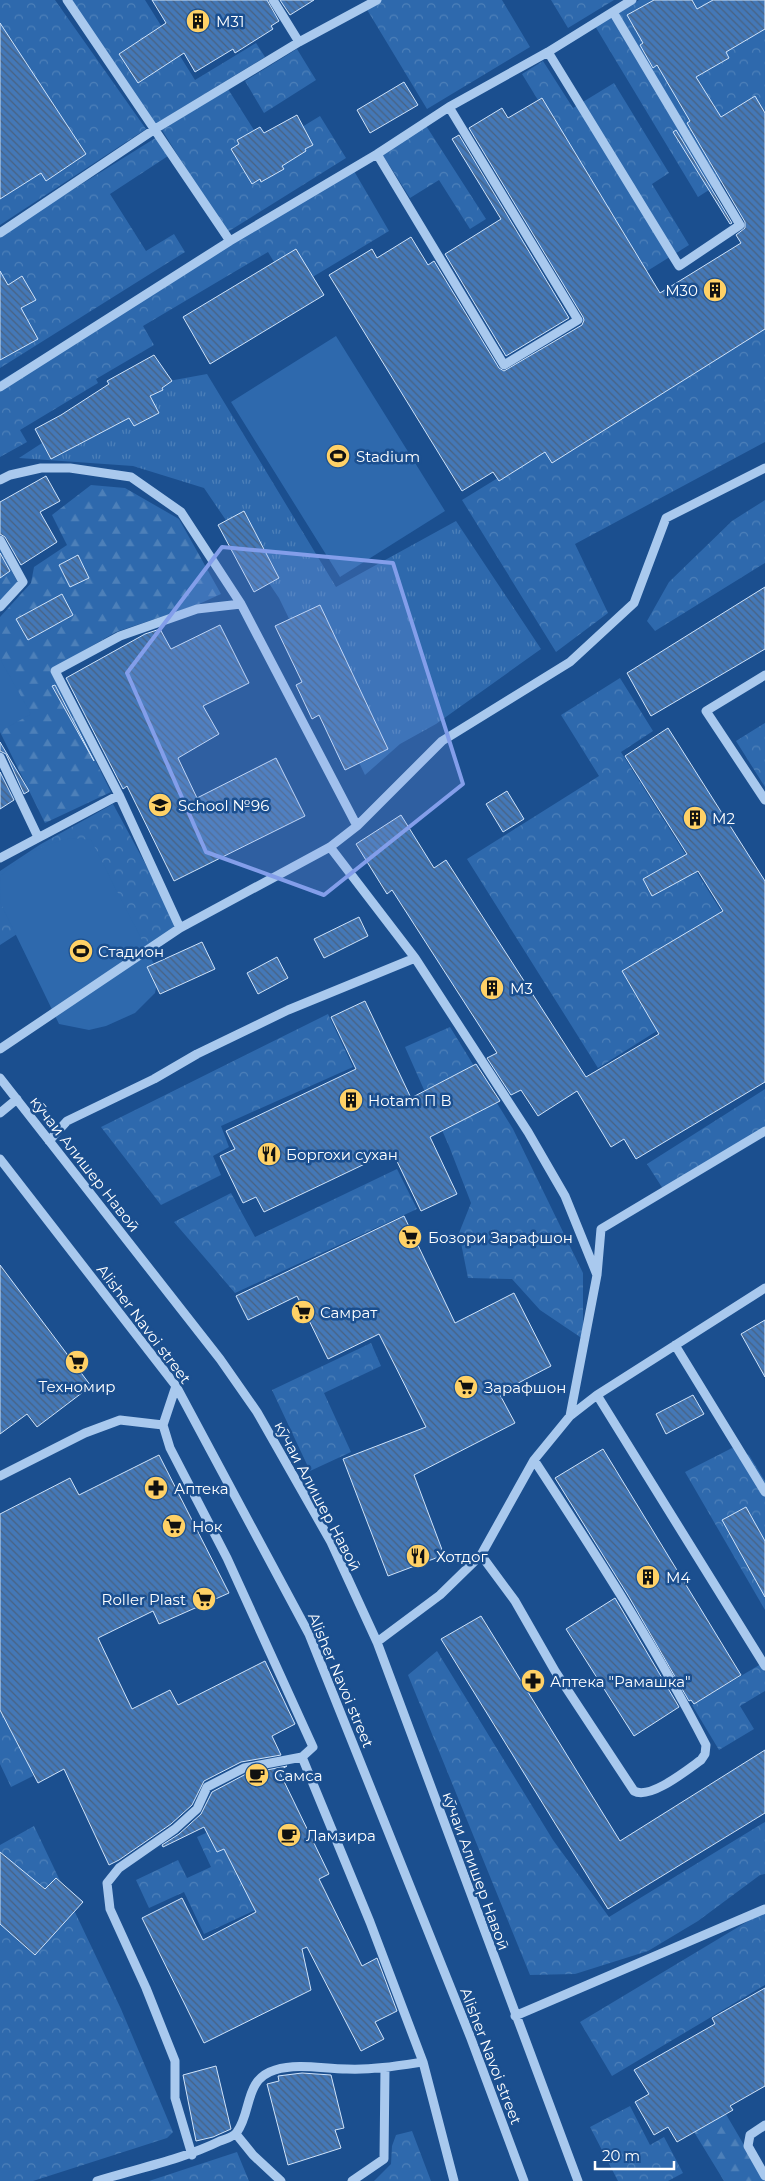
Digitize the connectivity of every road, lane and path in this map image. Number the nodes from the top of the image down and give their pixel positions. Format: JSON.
{"nodes":[{"id":1,"x":67,"y":0,"type":"edge"},
{"id":2,"x":273,"y":0,"type":"edge"},
{"id":3,"x":377,"y":0,"type":"edge"},
{"id":4,"x":632,"y":0,"type":"edge"},
{"id":5,"x":613,"y":12,"type":"junction"},
{"id":6,"x":299,"y":42,"type":"junction"},
{"id":7,"x":548,"y":52,"type":"junction"},
{"id":8,"x":449,"y":107,"type":"junction"},
{"id":9,"x":155,"y":129,"type":"junction"},
{"id":10,"x":377,"y":154,"type":"junction"},
{"id":11,"x":3,"y":229,"type":"edge"},
{"id":12,"x":230,"y":241,"type":"junction"},
{"id":13,"x":0,"y":387,"type":"edge"},
{"id":14,"x":765,"y":468,"type":"edge"},
{"id":15,"x":0,"y":480,"type":"edge"},
{"id":16,"x":0,"y":540,"type":"edge"},
{"id":17,"x":241,"y":604,"type":"junction"},
{"id":18,"x":0,"y":607,"type":"edge"},
{"id":19,"x":765,"y":675,"type":"edge"},
{"id":20,"x":0,"y":757,"type":"edge"},
{"id":21,"x":119,"y":795,"type":"junction"},
{"id":22,"x":765,"y":800,"type":"edge"},
{"id":23,"x":357,"y":826,"type":"junction"},
{"id":24,"x":38,"y":837,"type":"junction"},
{"id":25,"x":330,"y":847,"type":"junction"},
{"id":26,"x":0,"y":858,"type":"edge"},
{"id":27,"x":180,"y":928,"type":"junction"},
{"id":28,"x":415,"y":958,"type":"junction"},
{"id":29,"x":0,"y":1049,"type":"edge"},
{"id":30,"x":0,"y":1078,"type":"edge"},
{"id":31,"x":17,"y":1099,"type":"junction"},
{"id":32,"x":0,"y":1114,"type":"edge"},
{"id":33,"x":765,"y":1131,"type":"edge"},
{"id":34,"x":49,"y":1141,"type":"junction"},
{"id":35,"x":0,"y":1159,"type":"edge"},
{"id":36,"x":597,"y":1275,"type":"junction"},
{"id":37,"x":765,"y":1288,"type":"edge"},
{"id":38,"x":674,"y":1345,"type":"junction"},
{"id":39,"x":176,"y":1386,"type":"junction"},
{"id":40,"x":597,"y":1395,"type":"junction"},
{"id":41,"x":570,"y":1416,"type":"junction"},
{"id":42,"x":163,"y":1425,"type":"junction"},
{"id":43,"x":534,"y":1460,"type":"junction"},
{"id":44,"x":0,"y":1476,"type":"edge"},
{"id":45,"x":765,"y":1492,"type":"edge"},
{"id":46,"x":481,"y":1555,"type":"junction"},
{"id":47,"x":377,"y":1642,"type":"junction"},
{"id":48,"x":765,"y":1666,"type":"edge"},
{"id":49,"x":302,"y":1757,"type":"junction"},
{"id":50,"x":765,"y":1909,"type":"edge"},
{"id":51,"x":515,"y":2016,"type":"junction"},
{"id":52,"x":423,"y":2062,"type":"junction"},
{"id":53,"x":385,"y":2068,"type":"junction"},
{"id":54,"x":765,"y":2125,"type":"edge"},
{"id":55,"x":236,"y":2134,"type":"junction"},
{"id":56,"x":192,"y":2155,"type":"junction"},
{"id":57,"x":765,"y":2176,"type":"edge"},
{"id":58,"x":97,"y":2181,"type":"edge"},
{"id":59,"x":281,"y":2181,"type":"edge"},
{"id":60,"x":352,"y":2181,"type":"edge"},
{"id":61,"x":454,"y":2181,"type":"edge"},
{"id":62,"x":524,"y":2181,"type":"edge"},
{"id":63,"x":578,"y":2181,"type":"edge"}],
"edges":[{"from":1,"to":9,"type":"street"},
{"from":2,"to":6,"type":"street"},
{"from":3,"to":6,"type":"street"},
{"from":4,"to":5,"type":"street"},
{"from":5,"to":7,"type":"street"},
{"from":5,"to":7,"type":"street"},
{"from":6,"to":9,"type":"street"},
{"from":7,"to":8,"type":"street"},
{"from":8,"to":10,"type":"street"},
{"from":8,"to":10,"type":"street"},
{"from":9,"to":11,"type":"street"},
{"from":9,"to":12,"type":"street"},
{"from":10,"to":12,"type":"street"},
{"from":12,"to":13,"type":"street"},
{"from":14,"to":23,"type":"street"},
{"from":15,"to":17,"type":"street"},
{"from":16,"to":18,"type":"street"},
{"from":17,"to":21,"type":"street"},
{"from":17,"to":23,"type":"street"},
{"from":19,"to":22,"type":"street"},
{"from":20,"to":24,"type":"street"},
{"from":21,"to":24,"type":"street"},
{"from":21,"to":27,"type":"street"},
{"from":23,"to":25,"type":"street"},
{"from":24,"to":26,"type":"street"},
{"from":25,"to":27,"type":"street"},
{"from":25,"to":28,"type":"street"},
{"from":27,"to":29,"type":"street"},
{"from":28,"to":34,"type":"street"},
{"from":28,"to":36,"type":"street"},
{"from":30,"to":31,"type":"street","name":"кӯчаи Алишер Навоӣ"},
{"from":31,"to":32,"type":"street"},
{"from":31,"to":34,"type":"street","name":"кӯчаи Алишер Навоӣ"},
{"from":33,"to":36,"type":"street"},
{"from":34,"to":47,"type":"street","name":"кӯчаи Алишер Навоӣ"},
{"from":35,"to":39,"type":"street","name":"Alisher Navoi street"},
{"from":36,"to":41,"type":"street"},
{"from":37,"to":38,"type":"street"},
{"from":38,"to":40,"type":"street"},
{"from":38,"to":45,"type":"street"},
{"from":39,"to":42,"type":"street"},
{"from":39,"to":62,"type":"street","name":"Alisher Navoi street"},
{"from":40,"to":41,"type":"street"},
{"from":40,"to":48,"type":"street"},
{"from":41,"to":43,"type":"street"},
{"from":42,"to":44,"type":"street"},
{"from":42,"to":49,"type":"street"},
{"from":43,"to":46,"type":"street"},
{"from":43,"to":46,"type":"street"},
{"from":46,"to":47,"type":"street"},
{"from":47,"to":51,"type":"street","name":"кӯчаи Алишер Навоӣ"},
{"from":49,"to":52,"type":"street"},
{"from":49,"to":56,"type":"street"},
{"from":50,"to":51,"type":"street"},
{"from":51,"to":63,"type":"street","name":"кӯчаи Алишер Навоӣ"},
{"from":52,"to":53,"type":"street"},
{"from":52,"to":61,"type":"street"},
{"from":53,"to":55,"type":"street"},
{"from":53,"to":60,"type":"street"},
{"from":54,"to":57,"type":"street"},
{"from":55,"to":56,"type":"street"},
{"from":55,"to":59,"type":"street"},
{"from":56,"to":58,"type":"street"}]}
